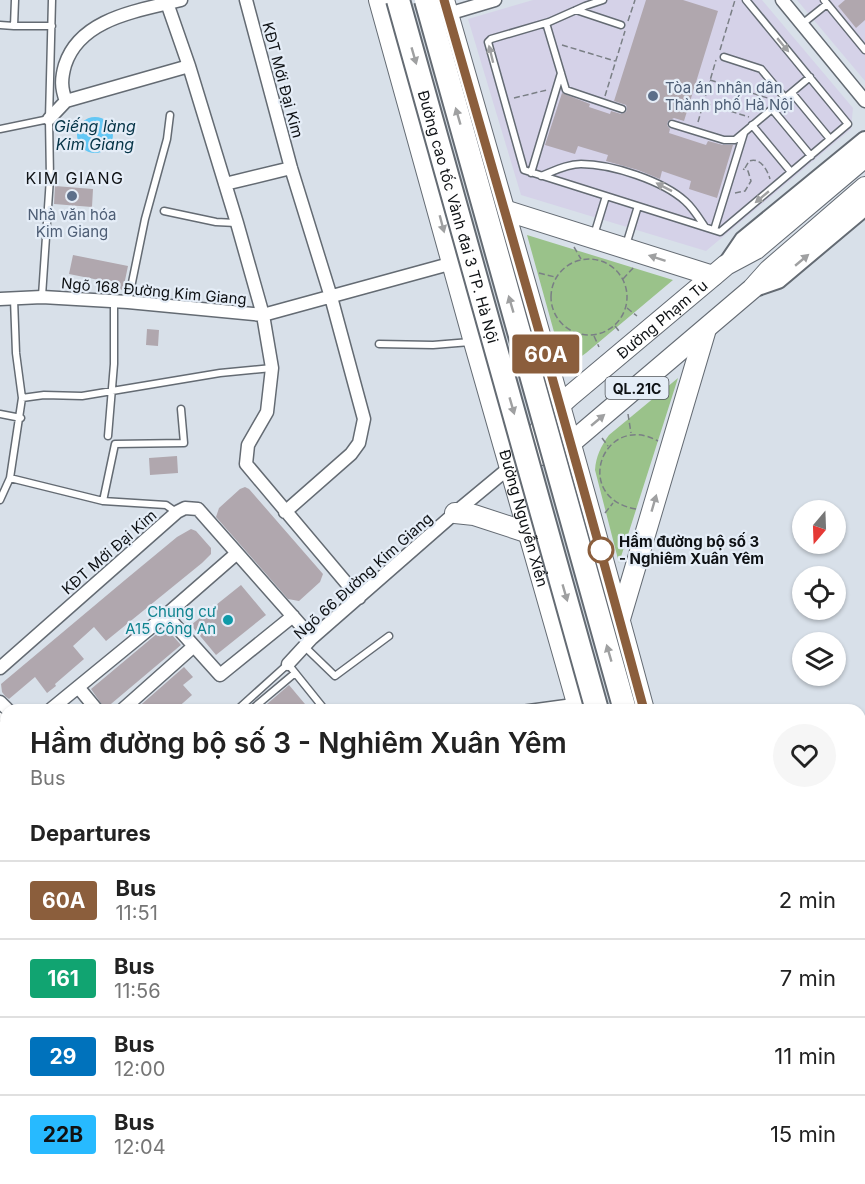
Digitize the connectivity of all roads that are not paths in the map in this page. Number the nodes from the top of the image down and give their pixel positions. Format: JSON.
{"nodes":[{"id":1,"x":15,"y":0,"type":"edge"},
{"id":2,"x":52,"y":0,"type":"edge"},
{"id":3,"x":246,"y":0,"type":"edge"},
{"id":4,"x":379,"y":0,"type":"edge"},
{"id":5,"x":398,"y":0,"type":"edge"},
{"id":6,"x":426,"y":0,"type":"edge"},
{"id":7,"x":495,"y":0,"type":"edge"},
{"id":8,"x":603,"y":0,"type":"edge"},
{"id":9,"x":746,"y":0,"type":"edge"},
{"id":10,"x":782,"y":0,"type":"edge"},
{"id":11,"x":172,"y":1,"type":"edge"},
{"id":12,"x":825,"y":2,"type":"edge"},
{"id":13,"x":446,"y":7,"type":"edge"},
{"id":14,"x":575,"y":10,"type":"junction"},
{"id":15,"x":546,"y":23,"type":"junction"},
{"id":16,"x":802,"y":24,"type":"junction"},
{"id":17,"x":0,"y":25,"type":"edge"},
{"id":18,"x":14,"y":26,"type":"junction"},
{"id":19,"x":52,"y":26,"type":"junction"},
{"id":20,"x":623,"y":28,"type":"road end"},
{"id":21,"x":865,"y":50,"type":"edge"},
{"id":22,"x":724,"y":57,"type":"dead end"},
{"id":23,"x":189,"y":66,"type":"junction"},
{"id":24,"x":561,"y":73,"type":"junction"},
{"id":25,"x":810,"y":77,"type":"junction"},
{"id":26,"x":792,"y":93,"type":"junction"},
{"id":27,"x":783,"y":100,"type":"junction"},
{"id":28,"x":66,"y":101,"type":"junction"},
{"id":29,"x":865,"y":101,"type":"edge"},
{"id":30,"x":622,"y":109,"type":"dead end"},
{"id":31,"x":772,"y":109,"type":"junction"},
{"id":32,"x":170,"y":116,"type":"dead end"},
{"id":33,"x":49,"y":119,"type":"junction"},
{"id":34,"x":672,"y":124,"type":"dead end"},
{"id":35,"x":752,"y":126,"type":"junction"},
{"id":36,"x":0,"y":129,"type":"edge"},
{"id":37,"x":744,"y":133,"type":"junction"},
{"id":38,"x":830,"y":139,"type":"junction"},
{"id":39,"x":865,"y":140,"type":"edge"},
{"id":40,"x":811,"y":156,"type":"junction"},
{"id":41,"x":865,"y":157,"type":"edge"},
{"id":42,"x":291,"y":168,"type":"junction"},
{"id":43,"x":527,"y":171,"type":"junction"},
{"id":44,"x":791,"y":172,"type":"junction"},
{"id":45,"x":542,"y":176,"type":"junction"},
{"id":46,"x":225,"y":184,"type":"junction"},
{"id":47,"x":865,"y":187,"type":"edge"},
{"id":48,"x":606,"y":196,"type":"junction"},
{"id":49,"x":638,"y":206,"type":"junction"},
{"id":50,"x":865,"y":207,"type":"edge"},
{"id":51,"x":504,"y":210,"type":"junction"},
{"id":52,"x":164,"y":211,"type":"dead end"},
{"id":53,"x":237,"y":223,"type":"junction"},
{"id":54,"x":706,"y":227,"type":"junction"},
{"id":55,"x":717,"y":231,"type":"junction"},
{"id":56,"x":593,"y":238,"type":"junction"},
{"id":57,"x":631,"y":256,"type":"junction"},
{"id":58,"x":453,"y":263,"type":"junction"},
{"id":59,"x":719,"y":270,"type":"junction"},
{"id":60,"x":752,"y":290,"type":"junction"},
{"id":61,"x":42,"y":297,"type":"junction"},
{"id":62,"x":331,"y":297,"type":"junction"},
{"id":63,"x":14,"y":298,"type":"junction"},
{"id":64,"x":0,"y":299,"type":"edge"},
{"id":65,"x":114,"y":302,"type":"junction"},
{"id":66,"x":128,"y":303,"type":"junction"},
{"id":67,"x":263,"y":315,"type":"junction"},
{"id":68,"x":706,"y":329,"type":"junction"},
{"id":69,"x":472,"y":334,"type":"junction"},
{"id":70,"x":379,"y":344,"type":"dead end"},
{"id":71,"x":273,"y":368,"type":"junction"},
{"id":72,"x":112,"y":392,"type":"junction"},
{"id":73,"x":22,"y":398,"type":"junction"},
{"id":74,"x":560,"y":405,"type":"junction"},
{"id":75,"x":181,"y":409,"type":"dead end"},
{"id":76,"x":0,"y":414,"type":"edge"},
{"id":77,"x":21,"y":418,"type":"junction"},
{"id":78,"x":108,"y":436,"type":"dead end"},
{"id":79,"x":572,"y":442,"type":"junction"},
{"id":80,"x":510,"y":467,"type":"junction"},
{"id":81,"x":10,"y":478,"type":"junction"},
{"id":82,"x":0,"y":500,"type":"edge"},
{"id":83,"x":103,"y":501,"type":"junction"},
{"id":84,"x":177,"y":512,"type":"junction"},
{"id":85,"x":285,"y":512,"type":"junction"},
{"id":86,"x":455,"y":513,"type":"junction"},
{"id":87,"x":529,"y":532,"type":"junction"},
{"id":88,"x":236,"y":554,"type":"junction"},
{"id":89,"x":359,"y":597,"type":"junction"},
{"id":90,"x":166,"y":615,"type":"junction"},
{"id":91,"x":293,"y":616,"type":"junction"},
{"id":92,"x":620,"y":619,"type":"junction"},
{"id":93,"x":389,"y":636,"type":"dead end"},
{"id":94,"x":309,"y":643,"type":"junction"},
{"id":95,"x":194,"y":646,"type":"junction"},
{"id":96,"x":0,"y":668,"type":"edge"},
{"id":97,"x":292,"y":669,"type":"junction"},
{"id":98,"x":78,"y":687,"type":"junction"},
{"id":99,"x":57,"y":704,"type":"edge"},
{"id":100,"x":92,"y":704,"type":"edge"},
{"id":101,"x":129,"y":704,"type":"edge"},
{"id":102,"x":245,"y":704,"type":"edge"},
{"id":103,"x":257,"y":704,"type":"edge"},
{"id":104,"x":320,"y":704,"type":"edge"},
{"id":105,"x":583,"y":704,"type":"edge"},
{"id":106,"x":583,"y":704,"type":"edge"},
{"id":107,"x":623,"y":704,"type":"edge"},
{"id":108,"x":643,"y":704,"type":"edge"}],
"edges":[{"from":1,"to":18,"type":"lane"},
{"from":2,"to":19,"type":"lane","name":"Ngõ 168 Đường Kim Giang"},
{"from":3,"to":42,"type":"street","name":"KĐT Mới Đại Kim"},
{"from":4,"to":58,"type":"main road","name":"Đường Nguyễn Xiển","one_way":true},
{"from":5,"to":105,"type":"highway","name":"Đường cao tốc Vành đai 3 TP. Hà Nội","one_way":true,"bridge":true},
{"from":107,"to":6,"type":"highway","name":"Đường cao tốc Vành đai 3 TP. Hà Nội","one_way":true,"bridge":true},
{"from":7,"to":13,"type":"street"},
{"from":8,"to":14,"type":"lane"},
{"from":9,"to":25,"type":"lane","one_way":true},
{"from":10,"to":16,"type":"street"},
{"from":11,"to":23,"type":"street"},
{"from":11,"to":28,"type":"street"},
{"from":12,"to":16,"type":"lane"},
{"from":12,"to":21,"type":"lane"},
{"from":13,"to":51,"type":"main road"},
{"from":14,"to":15,"type":"lane"},
{"from":14,"to":20,"type":"lane"},
{"from":15,"to":24,"type":"lane"},
{"from":43,"to":15,"type":"lane","one_way":true},
{"from":16,"to":29,"type":"street"},
{"from":17,"to":18,"type":"lane"},
{"from":18,"to":19,"type":"lane"},
{"from":19,"to":33,"type":"lane","name":"Ngõ 168 Đường Kim Giang"},
{"from":22,"to":27,"type":"lane"},
{"from":23,"to":28,"type":"street"},
{"from":23,"to":46,"type":"street"},
{"from":24,"to":30,"type":"lane"},
{"from":24,"to":43,"type":"lane"},
{"from":25,"to":26,"type":"lane"},
{"from":25,"to":38,"type":"lane"},
{"from":26,"to":27,"type":"lane"},
{"from":26,"to":38,"type":"lane"},
{"from":27,"to":31,"type":"lane"},
{"from":28,"to":33,"type":"street"},
{"from":31,"to":35,"type":"lane"},
{"from":31,"to":40,"type":"lane"},
{"from":32,"to":66,"type":"lane"},
{"from":33,"to":36,"type":"lane"},
{"from":33,"to":61,"type":"lane","name":"Ngõ 168 Đường Kim Giang"},
{"from":34,"to":37,"type":"lane"},
{"from":35,"to":37,"type":"lane"},
{"from":35,"to":44,"type":"lane"},
{"from":37,"to":55,"type":"lane"},
{"from":38,"to":40,"type":"lane"},
{"from":39,"to":59,"type":"main road","name":"Đường Phạm Tu"},
{"from":40,"to":44,"type":"lane"},
{"from":41,"to":59,"type":"main road","name":"Đường Phạm Tu","number":"QL.21C"},
{"from":42,"to":46,"type":"street"},
{"from":42,"to":62,"type":"street","name":"KĐT Mới Đại Kim"},
{"from":43,"to":45,"type":"lane"},
{"from":44,"to":55,"type":"lane","one_way":true},
{"from":45,"to":48,"type":"lane"},
{"from":54,"to":45,"type":"lane","one_way":true},
{"from":46,"to":53,"type":"street"},
{"from":47,"to":60,"type":"main road","number":"QL.21C"},
{"from":48,"to":49,"type":"lane"},
{"from":48,"to":56,"type":"lane"},
{"from":49,"to":54,"type":"lane"},
{"from":49,"to":57,"type":"lane"},
{"from":60,"to":50,"type":"main road","one_way":true},
{"from":51,"to":56,"type":"main road"},
{"from":51,"to":74,"type":"main road"},
{"from":52,"to":53,"type":"lane"},
{"from":53,"to":67,"type":"street"},
{"from":54,"to":55,"type":"lane"},
{"from":56,"to":57,"type":"main road"},
{"from":59,"to":57,"type":"main road","one_way":true},
{"from":58,"to":62,"type":"street"},
{"from":58,"to":69,"type":"main road","name":"Đường Nguyễn Xiển"},
{"from":59,"to":74,"type":"main road","name":"Đường Phạm Tu","number":"QL.21C"},
{"from":60,"to":68,"type":"main road","number":"QL.21C"},
{"from":61,"to":63,"type":"street","name":"Ngõ 168 Đường Kim Giang"},
{"from":61,"to":65,"type":"street","name":"Ngõ 168 Đường Kim Giang"},
{"from":62,"to":67,"type":"street"},
{"from":62,"to":85,"type":"street","name":"KĐT Mới Đại Kim"},
{"from":63,"to":64,"type":"street","name":"Ngõ 168 Đường Kim Giang"},
{"from":63,"to":73,"type":"lane"},
{"from":65,"to":66,"type":"street","name":"Ngõ 168 Đường Kim Giang"},
{"from":65,"to":72,"type":"lane"},
{"from":66,"to":67,"type":"street","name":"Ngõ 168 Đường Kim Giang"},
{"from":67,"to":71,"type":"street"},
{"from":79,"to":68,"type":"main road","number":"QL.21C","one_way":true},
{"from":92,"to":68,"type":"main road","one_way":true},
{"from":69,"to":70,"type":"lane"},
{"from":69,"to":80,"type":"main road","name":"Đường Nguyễn Xiển"},
{"from":71,"to":72,"type":"lane"},
{"from":71,"to":85,"type":"street"},
{"from":72,"to":73,"type":"lane"},
{"from":72,"to":78,"type":"lane"},
{"from":73,"to":77,"type":"lane"},
{"from":74,"to":79,"type":"main road"},
{"from":74,"to":80,"type":"main road","name":"Đường Phạm Tu","number":"QL.21C"},
{"from":75,"to":83,"type":"lane"},
{"from":76,"to":77,"type":"lane"},
{"from":77,"to":81,"type":"lane"},
{"from":79,"to":80,"type":"main road","number":"QL.21C"},
{"from":79,"to":92,"type":"main road"},
{"from":80,"to":86,"type":"street","name":"Ngõ 66 Đường Kim Giang"},
{"from":80,"to":87,"type":"main road","name":"Đường Nguyễn Xiển"},
{"from":81,"to":82,"type":"lane"},
{"from":81,"to":83,"type":"lane"},
{"from":83,"to":84,"type":"lane"},
{"from":84,"to":88,"type":"street","name":"KĐT Mới Đại Kim"},
{"from":84,"to":96,"type":"street","name":"KĐT Mới Đại Kim"},
{"from":85,"to":89,"type":"street"},
{"from":86,"to":87,"type":"main road"},
{"from":86,"to":89,"type":"street","name":"Ngõ 66 Đường Kim Giang"},
{"from":87,"to":106,"type":"main road","name":"Đường Nguyễn Xiển"},
{"from":88,"to":90,"type":"street"},
{"from":88,"to":91,"type":"street","name":"KĐT Mới Đại Kim"},
{"from":89,"to":94,"type":"street","name":"Ngõ 66 Đường Kim Giang"},
{"from":90,"to":95,"type":"street"},
{"from":90,"to":98,"type":"street"},
{"from":91,"to":94,"type":"street","name":"KĐT Mới Đại Kim"},
{"from":91,"to":95,"type":"street"},
{"from":92,"to":108,"type":"main road"},
{"from":93,"to":94,"type":"lane"},
{"from":94,"to":97,"type":"street","name":"Ngõ 66 Đường Kim Giang"},
{"from":95,"to":101,"type":"street"},
{"from":97,"to":102,"type":"lane","name":"Ngõ 66 Đường Kim Giang"},
{"from":97,"to":103,"type":"lane"},
{"from":97,"to":104,"type":"lane"},
{"from":98,"to":99,"type":"street"},
{"from":98,"to":100,"type":"street"}]}
